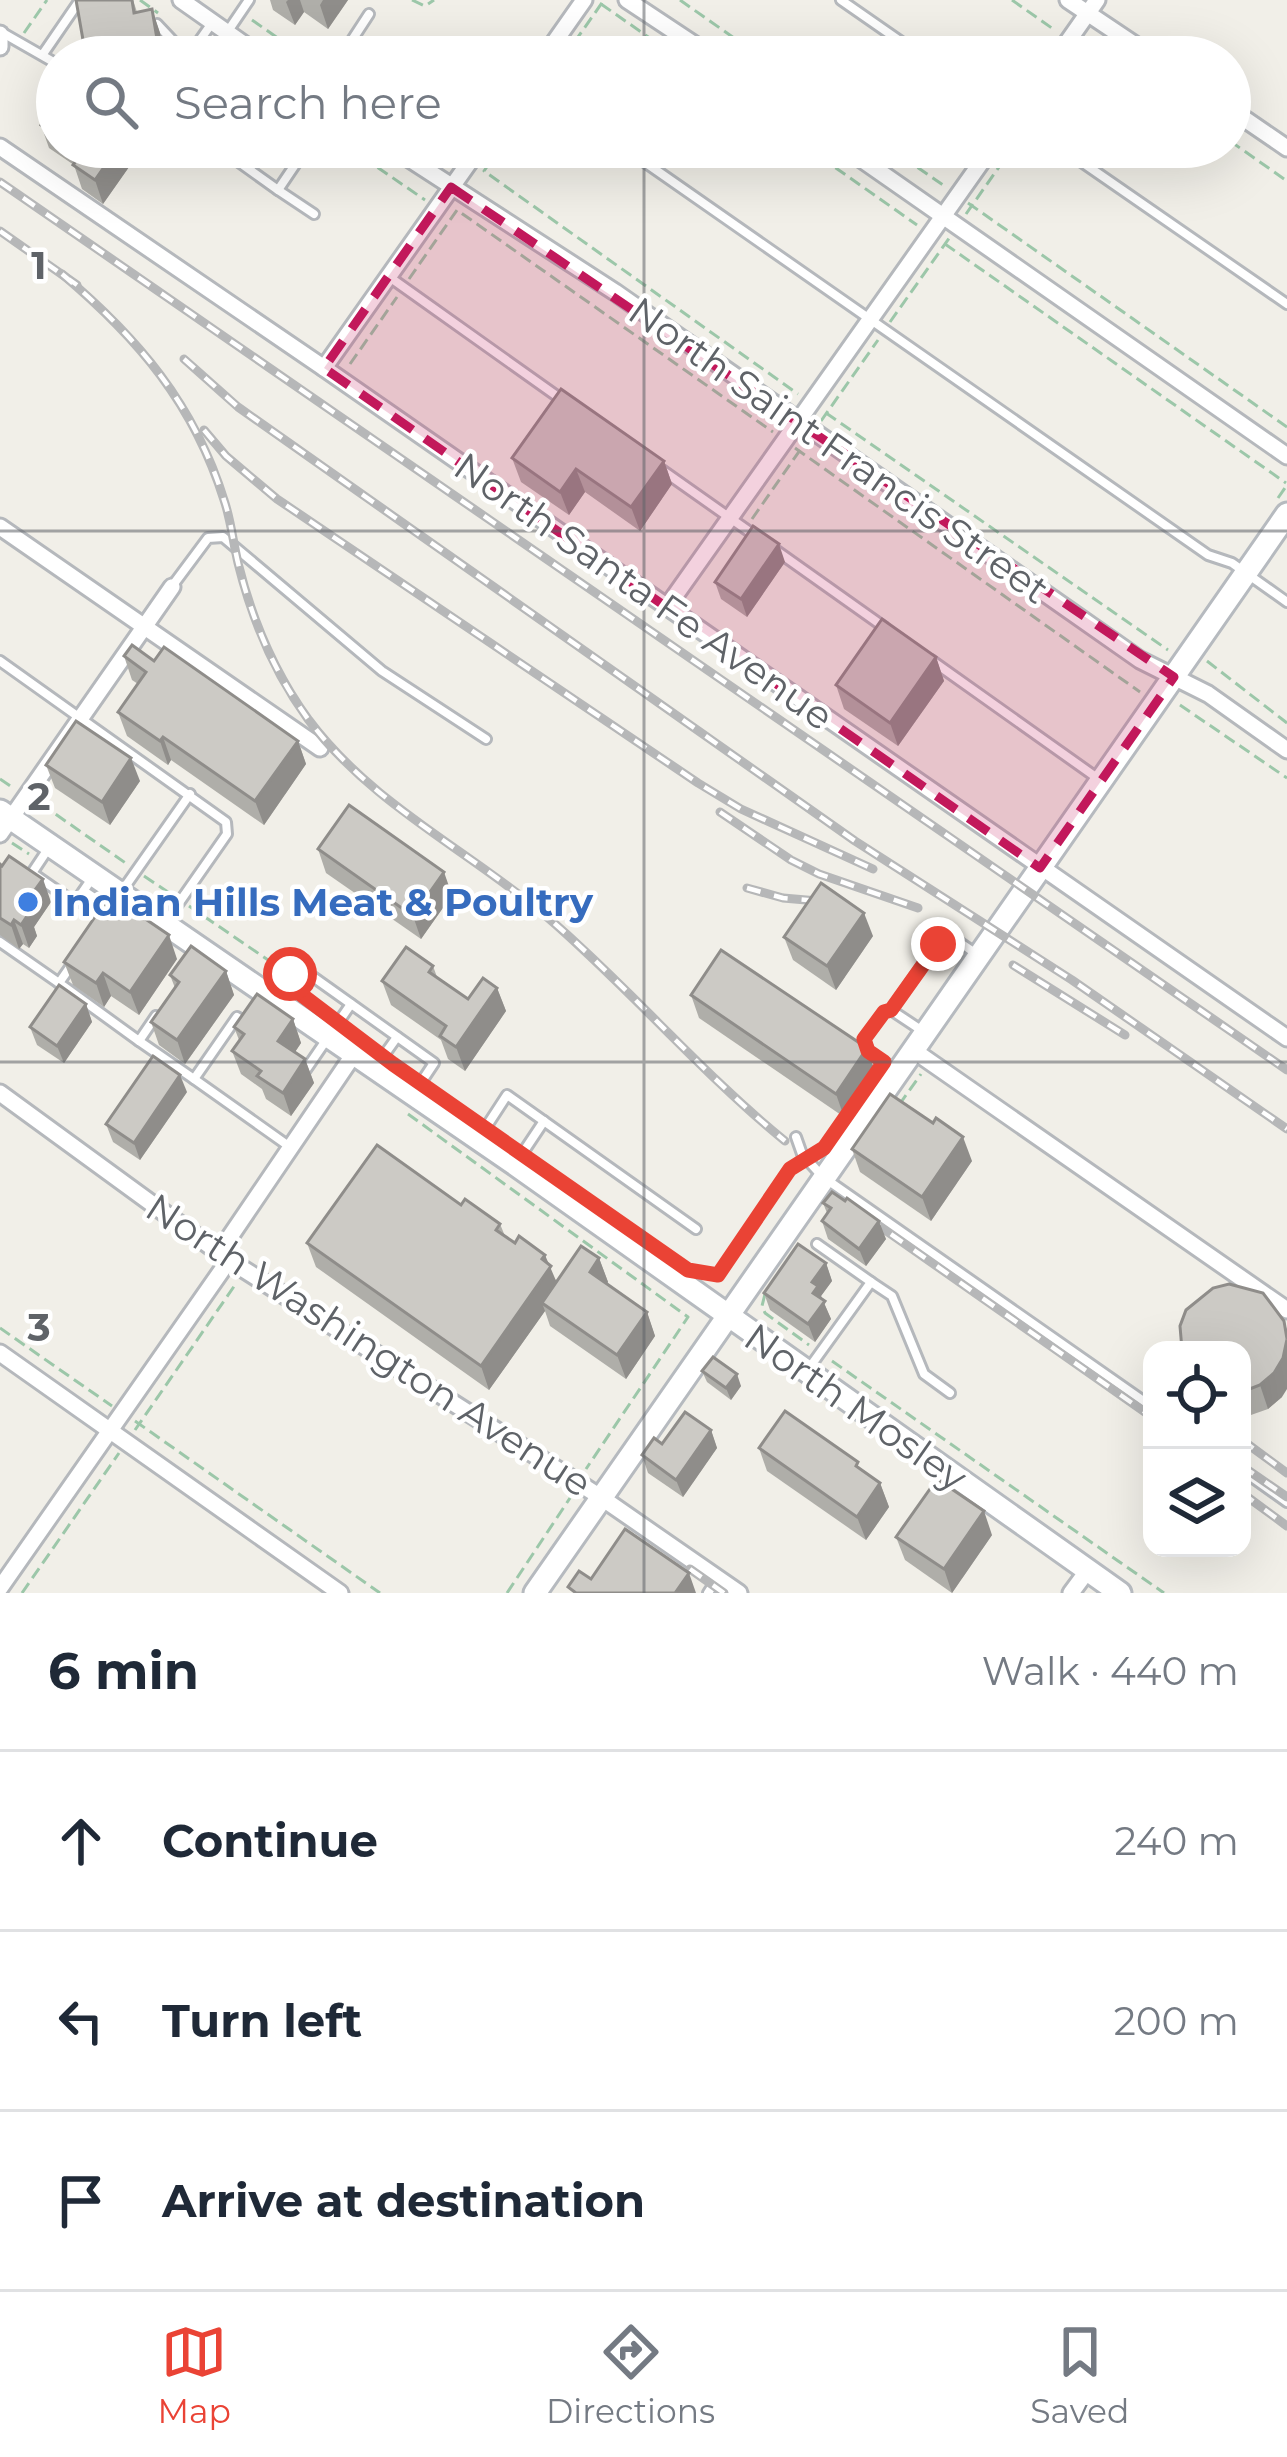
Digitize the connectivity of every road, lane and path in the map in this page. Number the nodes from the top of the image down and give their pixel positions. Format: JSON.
{"nodes":[{"id":1,"x":80,"y":0,"type":"edge"},
{"id":2,"x":140,"y":0,"type":"edge"},
{"id":3,"x":249,"y":0,"type":"edge"},
{"id":4,"x":412,"y":0,"type":"edge"},
{"id":5,"x":434,"y":0,"type":"edge"},
{"id":6,"x":627,"y":0,"type":"edge"},
{"id":7,"x":680,"y":0,"type":"edge"},
{"id":8,"x":841,"y":0,"type":"edge"},
{"id":9,"x":1068,"y":0,"type":"edge"},
{"id":10,"x":594,"y":1,"type":"edge"},
{"id":11,"x":188,"y":2,"type":"edge"},
{"id":12,"x":1093,"y":6,"type":"edge"},
{"id":13,"x":241,"y":12,"type":"junction"},
{"id":14,"x":369,"y":14,"type":"dead end"},
{"id":15,"x":169,"y":21,"type":"dead end"},
{"id":16,"x":157,"y":24,"type":"edge"},
{"id":17,"x":220,"y":27,"type":"junction"},
{"id":18,"x":0,"y":33,"type":"edge"},
{"id":19,"x":55,"y":36,"type":"edge"},
{"id":20,"x":168,"y":36,"type":"edge"},
{"id":21,"x":206,"y":36,"type":"edge"},
{"id":22,"x":233,"y":36,"type":"edge"},
{"id":23,"x":275,"y":36,"type":"edge"},
{"id":24,"x":355,"y":36,"type":"edge"},
{"id":25,"x":563,"y":36,"type":"edge"},
{"id":26,"x":575,"y":36,"type":"edge"},
{"id":27,"x":646,"y":36,"type":"edge"},
{"id":28,"x":681,"y":36,"type":"edge"},
{"id":29,"x":731,"y":36,"type":"edge"},
{"id":30,"x":893,"y":36,"type":"edge"},
{"id":31,"x":1072,"y":36,"type":"edge"},
{"id":32,"x":1128,"y":36,"type":"edge"},
{"id":33,"x":1,"y":46,"type":"edge"},
{"id":34,"x":36,"y":51,"type":"edge"},
{"id":35,"x":1251,"y":124,"type":"edge"},
{"id":36,"x":0,"y":147,"type":"edge"},
{"id":37,"x":1287,"y":148,"type":"edge"},
{"id":38,"x":1251,"y":156,"type":"edge"},
{"id":39,"x":247,"y":168,"type":"edge"},
{"id":40,"x":293,"y":168,"type":"edge"},
{"id":41,"x":422,"y":168,"type":"edge"},
{"id":42,"x":465,"y":168,"type":"edge"},
{"id":43,"x":487,"y":168,"type":"edge"},
{"id":44,"x":653,"y":168,"type":"edge"},
{"id":45,"x":836,"y":168,"type":"edge"},
{"id":46,"x":874,"y":168,"type":"edge"},
{"id":47,"x":918,"y":168,"type":"edge"},
{"id":48,"x":977,"y":168,"type":"edge"},
{"id":49,"x":1090,"y":168,"type":"edge"},
{"id":50,"x":1287,"y":181,"type":"edge"},
{"id":51,"x":451,"y":188,"type":"junction"},
{"id":52,"x":278,"y":190,"type":"junction"},
{"id":53,"x":957,"y":196,"type":"junction"},
{"id":54,"x":314,"y":214,"type":"dead end"},
{"id":55,"x":943,"y":216,"type":"junction"},
{"id":56,"x":930,"y":234,"type":"junction"},
{"id":57,"x":388,"y":276,"type":"junction"},
{"id":58,"x":403,"y":287,"type":"junction"},
{"id":59,"x":1287,"y":304,"type":"edge"},
{"id":60,"x":870,"y":319,"type":"junction"},
{"id":61,"x":350,"y":364,"type":"dead end"},
{"id":62,"x":325,"y":368,"type":"junction"},
{"id":63,"x":811,"y":403,"type":"junction"},
{"id":64,"x":576,"y":410,"type":"edge"},
{"id":65,"x":798,"y":421,"type":"junction"},
{"id":66,"x":1287,"y":427,"type":"edge"},
{"id":67,"x":784,"y":440,"type":"junction"},
{"id":68,"x":1287,"y":456,"type":"edge"},
{"id":69,"x":653,"y":464,"type":"edge"},
{"id":70,"x":1287,"y":483,"type":"edge"},
{"id":71,"x":1287,"y":514,"type":"edge"},
{"id":72,"x":730,"y":518,"type":"junction"},
{"id":73,"x":0,"y":527,"type":"edge"},
{"id":74,"x":1246,"y":573,"type":"junction"},
{"id":75,"x":172,"y":587,"type":"joint"},
{"id":76,"x":1287,"y":602,"type":"edge"},
{"id":77,"x":667,"y":608,"type":"junction"},
{"id":78,"x":145,"y":625,"type":"junction"},
{"id":79,"x":899,"y":638,"type":"edge"},
{"id":80,"x":1217,"y":647,"type":"dead end"},
{"id":81,"x":917,"y":651,"type":"edge"},
{"id":82,"x":1170,"y":651,"type":"dead end"},
{"id":83,"x":0,"y":661,"type":"edge"},
{"id":84,"x":1174,"y":677,"type":"junction"},
{"id":85,"x":1146,"y":685,"type":"dead end"},
{"id":86,"x":1178,"y":703,"type":"dead end"},
{"id":87,"x":82,"y":717,"type":"junction"},
{"id":88,"x":1287,"y":722,"type":"edge"},
{"id":89,"x":486,"y":739,"type":"dead end"},
{"id":90,"x":320,"y":748,"type":"dead end"},
{"id":91,"x":1287,"y":750,"type":"edge"},
{"id":92,"x":1287,"y":778,"type":"edge"},
{"id":93,"x":0,"y":779,"type":"edge"},
{"id":94,"x":1101,"y":781,"type":"junction"},
{"id":95,"x":190,"y":794,"type":"junction"},
{"id":96,"x":27,"y":795,"type":"junction"},
{"id":97,"x":4,"y":821,"type":"edge"},
{"id":98,"x":50,"y":846,"type":"junction"},
{"id":99,"x":1040,"y":868,"type":"junction"},
{"id":100,"x":136,"y":871,"type":"junction"},
{"id":101,"x":89,"y":883,"type":"junction"},
{"id":102,"x":181,"y":900,"type":"junction"},
{"id":103,"x":116,"y":901,"type":"junction"},
{"id":104,"x":128,"y":921,"type":"edge"},
{"id":105,"x":98,"y":927,"type":"edge"},
{"id":106,"x":168,"y":933,"type":"junction"},
{"id":107,"x":0,"y":942,"type":"edge"},
{"id":108,"x":85,"y":946,"type":"edge"},
{"id":109,"x":979,"y":956,"type":"junction"},
{"id":110,"x":59,"y":983,"type":"junction"},
{"id":111,"x":284,"y":998,"type":"junction"},
{"id":112,"x":165,"y":1003,"type":"edge"},
{"id":113,"x":351,"y":1004,"type":"junction"},
{"id":114,"x":891,"y":1010,"type":"junction"},
{"id":115,"x":329,"y":1037,"type":"junction"},
{"id":116,"x":397,"y":1037,"type":"junction"},
{"id":117,"x":1287,"y":1038,"type":"edge"},
{"id":118,"x":139,"y":1041,"type":"junction"},
{"id":119,"x":919,"y":1041,"type":"junction"},
{"id":120,"x":354,"y":1054,"type":"junction"},
{"id":121,"x":375,"y":1068,"type":"junction"},
{"id":122,"x":305,"y":1071,"type":"edge"},
{"id":123,"x":898,"y":1072,"type":"junction"},
{"id":124,"x":194,"y":1079,"type":"junction"},
{"id":125,"x":0,"y":1094,"type":"edge"},
{"id":126,"x":413,"y":1094,"type":"junction"},
{"id":127,"x":544,"y":1121,"type":"junction"},
{"id":128,"x":796,"y":1137,"type":"dead end"},
{"id":129,"x":478,"y":1139,"type":"junction"},
{"id":130,"x":290,"y":1147,"type":"junction"},
{"id":131,"x":807,"y":1159,"type":"junction"},
{"id":132,"x":516,"y":1165,"type":"junction"},
{"id":133,"x":823,"y":1177,"type":"junction"},
{"id":134,"x":696,"y":1229,"type":"dead end"},
{"id":135,"x":817,"y":1244,"type":"dead end"},
{"id":136,"x":224,"y":1256,"type":"junction"},
{"id":137,"x":688,"y":1270,"type":"dead end"},
{"id":138,"x":871,"y":1282,"type":"junction"},
{"id":139,"x":762,"y":1306,"type":"edge"},
{"id":140,"x":1287,"y":1310,"type":"edge"},
{"id":141,"x":688,"y":1316,"type":"dead end"},
{"id":142,"x":728,"y":1316,"type":"junction"},
{"id":143,"x":0,"y":1328,"type":"edge"},
{"id":144,"x":820,"y":1353,"type":"junction"},
{"id":145,"x":0,"y":1354,"type":"edge"},
{"id":146,"x":806,"y":1372,"type":"junction"},
{"id":147,"x":950,"y":1394,"type":"dead end"},
{"id":148,"x":1143,"y":1401,"type":"edge"},
{"id":149,"x":123,"y":1413,"type":"junction"},
{"id":150,"x":111,"y":1430,"type":"junction"},
{"id":151,"x":1251,"y":1476,"type":"edge"},
{"id":152,"x":580,"y":1484,"type":"junction"},
{"id":153,"x":602,"y":1498,"type":"junction"},
{"id":154,"x":1287,"y":1502,"type":"edge"},
{"id":155,"x":1088,"y":1570,"type":"junction"},
{"id":156,"x":718,"y":1578,"type":"junction"},
{"id":157,"x":0,"y":1588,"type":"edge"},
{"id":158,"x":340,"y":1593,"type":"edge"},
{"id":159,"x":380,"y":1593,"type":"edge"},
{"id":160,"x":507,"y":1593,"type":"edge"},
{"id":161,"x":535,"y":1593,"type":"edge"},
{"id":162,"x":708,"y":1593,"type":"edge"},
{"id":163,"x":740,"y":1593,"type":"edge"},
{"id":164,"x":1071,"y":1593,"type":"edge"},
{"id":165,"x":1120,"y":1593,"type":"edge"},
{"id":166,"x":1164,"y":1593,"type":"edge"}],
"edges":[{"from":1,"to":19,"type":"lane"},
{"from":2,"to":15,"type":"path"},
{"from":3,"to":13,"type":"lane"},
{"from":4,"to":5,"type":"path"},
{"from":6,"to":28,"type":"street"},
{"from":7,"to":29,"type":"path"},
{"from":8,"to":30,"type":"lane"},
{"from":9,"to":12,"type":"street"},
{"from":10,"to":25,"type":"street"},
{"from":10,"to":26,"type":"path"},
{"from":10,"to":27,"type":"path"},
{"from":11,"to":17,"type":"street"},
{"from":12,"to":31,"type":"street"},
{"from":12,"to":32,"type":"street"},
{"from":13,"to":17,"type":"lane"},
{"from":13,"to":23,"type":"path"},
{"from":14,"to":24,"type":"lane"},
{"from":16,"to":20,"type":"lane"},
{"from":17,"to":21,"type":"lane"},
{"from":17,"to":22,"type":"street"},
{"from":18,"to":33,"type":"street"},
{"from":18,"to":34,"type":"lane"},
{"from":35,"to":37,"type":"street"},
{"from":36,"to":62,"type":"street","name":"North Santa Fe Avenue"},
{"from":38,"to":50,"type":"path"},
{"from":39,"to":52,"type":"lane"},
{"from":40,"to":52,"type":"lane"},
{"from":41,"to":51,"type":"street","name":"North Saint Francis Street"},
{"from":42,"to":51,"type":"street"},
{"from":43,"to":63,"type":"path"},
{"from":44,"to":60,"type":"lane"},
{"from":45,"to":56,"type":"path"},
{"from":46,"to":55,"type":"street"},
{"from":47,"to":53,"type":"path"},
{"from":48,"to":53,"type":"street"},
{"from":49,"to":59,"type":"lane"},
{"from":51,"to":57,"type":"street"},
{"from":51,"to":65,"type":"street","name":"North Saint Francis Street"},
{"from":52,"to":54,"type":"lane"},
{"from":53,"to":55,"type":"street"},
{"from":53,"to":66,"type":"path"},
{"from":55,"to":56,"type":"street"},
{"from":55,"to":68,"type":"street"},
{"from":56,"to":60,"type":"street"},
{"from":56,"to":70,"type":"path"},
{"from":57,"to":58,"type":"lane"},
{"from":57,"to":62,"type":"street"},
{"from":58,"to":61,"type":"path"},
{"from":58,"to":64,"type":"lane"},
{"from":58,"to":67,"type":"path"},
{"from":60,"to":63,"type":"street"},
{"from":60,"to":74,"type":"lane"},
{"from":62,"to":77,"type":"street","name":"North Santa Fe Avenue"},
{"from":63,"to":65,"type":"street"},
{"from":63,"to":82,"type":"path"},
{"from":65,"to":67,"type":"street"},
{"from":65,"to":84,"type":"street","name":"North Saint Francis Street"},
{"from":67,"to":72,"type":"street"},
{"from":67,"to":85,"type":"path"},
{"from":69,"to":72,"type":"lane"},
{"from":71,"to":74,"type":"street"},
{"from":72,"to":77,"type":"street"},
{"from":72,"to":79,"type":"lane"},
{"from":73,"to":78,"type":"street"},
{"from":74,"to":76,"type":"lane"},
{"from":74,"to":84,"type":"street"},
{"from":75,"to":78,"type":"street"},
{"from":75,"to":89,"type":"lane"},
{"from":77,"to":99,"type":"street","name":"North Santa Fe Avenue"},
{"from":78,"to":87,"type":"street"},
{"from":78,"to":90,"type":"street"},
{"from":80,"to":88,"type":"path"},
{"from":81,"to":94,"type":"lane"},
{"from":83,"to":87,"type":"lane"},
{"from":84,"to":91,"type":"street","name":"North Saint Francis Street"},
{"from":84,"to":94,"type":"street"},
{"from":86,"to":92,"type":"path"},
{"from":87,"to":95,"type":"lane"},
{"from":87,"to":96,"type":"street"},
{"from":93,"to":96,"type":"path"},
{"from":94,"to":99,"type":"street"},
{"from":95,"to":100,"type":"lane"},
{"from":95,"to":102,"type":"lane"},
{"from":96,"to":97,"type":"street"},
{"from":96,"to":100,"type":"path"},
{"from":97,"to":98,"type":"street","name":"North Mosley"},
{"from":98,"to":101,"type":"street","name":"North Mosley"},
{"from":98,"to":101,"type":"lane"},
{"from":99,"to":109,"type":"street"},
{"from":99,"to":117,"type":"street","name":"North Santa Fe Avenue"},
{"from":100,"to":102,"type":"path"},
{"from":100,"to":103,"type":"lane"},
{"from":101,"to":103,"type":"street","name":"North Mosley"},
{"from":102,"to":106,"type":"lane"},
{"from":102,"to":111,"type":"path"},
{"from":103,"to":104,"type":"lane"},
{"from":103,"to":105,"type":"lane"},
{"from":103,"to":106,"type":"street","name":"North Mosley"},
{"from":106,"to":111,"type":"street","name":"North Mosley"},
{"from":107,"to":110,"type":"lane"},
{"from":108,"to":110,"type":"lane"},
{"from":109,"to":114,"type":"lane"},
{"from":109,"to":119,"type":"street"},
{"from":110,"to":118,"type":"lane"},
{"from":111,"to":113,"type":"lane"},
{"from":111,"to":115,"type":"street","name":"North Mosley"},
{"from":111,"to":124,"type":"lane"},
{"from":112,"to":118,"type":"lane"},
{"from":113,"to":115,"type":"lane"},
{"from":113,"to":116,"type":"lane"},
{"from":114,"to":119,"type":"lane"},
{"from":114,"to":123,"type":"lane"},
{"from":115,"to":120,"type":"street","name":"North Mosley"},
{"from":115,"to":122,"type":"lane"},
{"from":116,"to":121,"type":"lane"},
{"from":116,"to":126,"type":"lane"},
{"from":118,"to":124,"type":"lane"},
{"from":119,"to":123,"type":"street"},
{"from":119,"to":140,"type":"street"},
{"from":120,"to":121,"type":"street","name":"North Mosley"},
{"from":120,"to":130,"type":"street"},
{"from":121,"to":126,"type":"street","name":"North Mosley"},
{"from":123,"to":133,"type":"street"},
{"from":124,"to":130,"type":"lane"},
{"from":125,"to":136,"type":"street","name":"North Washington Avenue"},
{"from":126,"to":129,"type":"street","name":"North Mosley"},
{"from":127,"to":129,"type":"lane"},
{"from":127,"to":132,"type":"lane"},
{"from":127,"to":134,"type":"lane"},
{"from":128,"to":131,"type":"lane"},
{"from":129,"to":132,"type":"street","name":"North Mosley"},
{"from":130,"to":136,"type":"street"},
{"from":131,"to":133,"type":"lane"},
{"from":131,"to":137,"type":"path"},
{"from":132,"to":142,"type":"street","name":"North Mosley"},
{"from":133,"to":142,"type":"street"},
{"from":133,"to":148,"type":"lane"},
{"from":135,"to":138,"type":"lane"},
{"from":136,"to":149,"type":"street"},
{"from":136,"to":152,"type":"street","name":"North Washington Avenue"},
{"from":138,"to":144,"type":"lane"},
{"from":138,"to":147,"type":"lane"},
{"from":139,"to":144,"type":"path"},
{"from":141,"to":152,"type":"path"},
{"from":142,"to":146,"type":"street","name":"North Mosley"},
{"from":142,"to":153,"type":"street"},
{"from":143,"to":149,"type":"path"},
{"from":144,"to":146,"type":"lane"},
{"from":144,"to":166,"type":"path"},
{"from":145,"to":150,"type":"street"},
{"from":146,"to":155,"type":"street","name":"North Mosley"},
{"from":149,"to":150,"type":"street"},
{"from":149,"to":159,"type":"path"},
{"from":150,"to":157,"type":"street"},
{"from":150,"to":158,"type":"street"},
{"from":151,"to":154,"type":"lane"},
{"from":152,"to":153,"type":"street","name":"North Washington Avenue"},
{"from":152,"to":160,"type":"path"},
{"from":153,"to":156,"type":"street","name":"North Washington Avenue"},
{"from":153,"to":161,"type":"street"},
{"from":155,"to":164,"type":"street"},
{"from":155,"to":165,"type":"street","name":"North Mosley"},
{"from":156,"to":162,"type":"lane"},
{"from":156,"to":163,"type":"street","name":"North Washington Avenue"}]}
